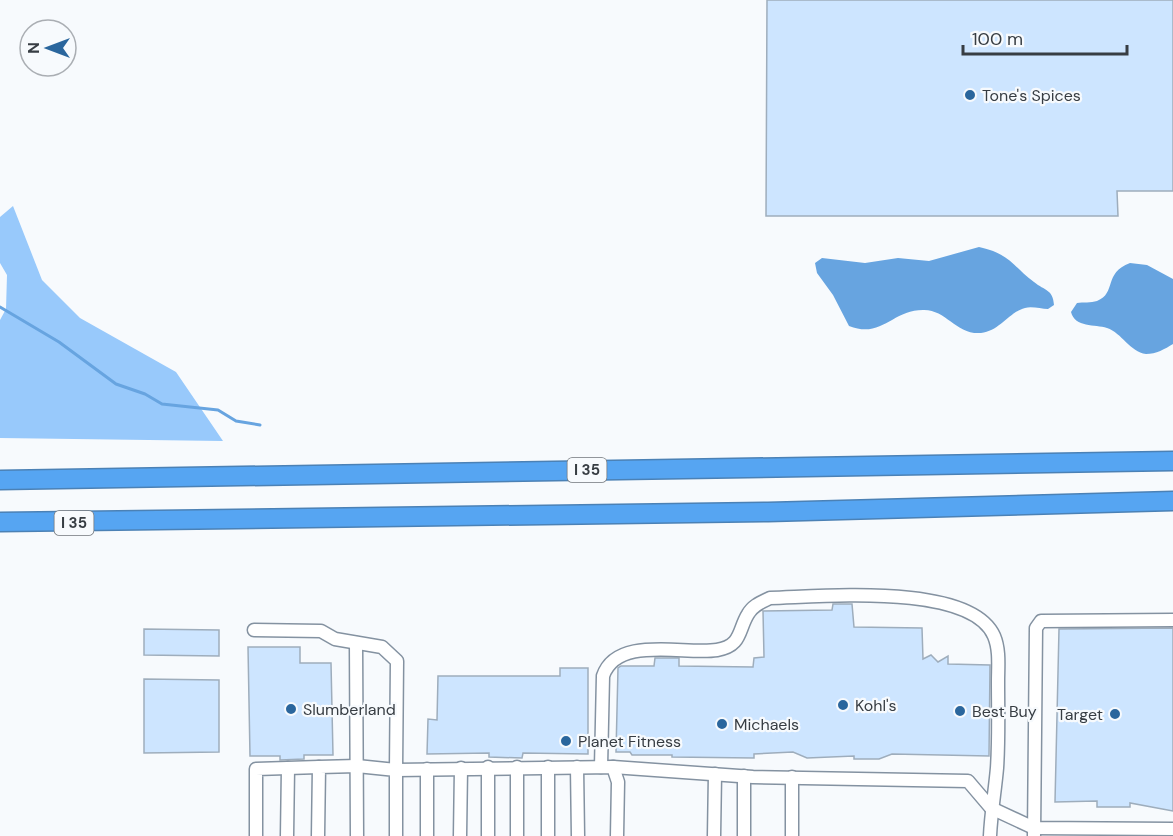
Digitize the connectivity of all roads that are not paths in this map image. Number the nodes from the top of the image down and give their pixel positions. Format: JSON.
{"nodes":[{"id":1,"x":1173,"y":461,"type":"edge"},
{"id":2,"x":0,"y":480,"type":"edge"},
{"id":3,"x":1173,"y":501,"type":"edge"},
{"id":4,"x":0,"y":522,"type":"edge"},
{"id":5,"x":1173,"y":620,"type":"edge"},
{"id":6,"x":254,"y":630,"type":"dead end"},
{"id":7,"x":356,"y":643,"type":"junction"},
{"id":8,"x":357,"y":766,"type":"junction"},
{"id":9,"x":319,"y":767,"type":"junction"},
{"id":10,"x":488,"y":767,"type":"junction"},
{"id":11,"x":517,"y":767,"type":"junction"},
{"id":12,"x":548,"y":767,"type":"junction"},
{"id":13,"x":577,"y":767,"type":"junction"},
{"id":14,"x":607,"y":767,"type":"junction"},
{"id":15,"x":288,"y":768,"type":"junction"},
{"id":16,"x":461,"y":768,"type":"junction"},
{"id":17,"x":427,"y":769,"type":"junction"},
{"id":18,"x":396,"y":770,"type":"junction"},
{"id":19,"x":715,"y":774,"type":"junction"},
{"id":20,"x":744,"y":776,"type":"junction"},
{"id":21,"x":792,"y":777,"type":"junction"},
{"id":22,"x":991,"y":808,"type":"junction"},
{"id":23,"x":1173,"y":829,"type":"edge"},
{"id":24,"x":1034,"y":832,"type":"edge"},
{"id":25,"x":256,"y":836,"type":"edge"},
{"id":26,"x":287,"y":836,"type":"edge"},
{"id":27,"x":318,"y":836,"type":"edge"},
{"id":28,"x":357,"y":836,"type":"edge"},
{"id":29,"x":396,"y":836,"type":"edge"},
{"id":30,"x":427,"y":836,"type":"edge"},
{"id":31,"x":460,"y":836,"type":"edge"},
{"id":32,"x":488,"y":836,"type":"edge"},
{"id":33,"x":518,"y":836,"type":"edge"},
{"id":34,"x":548,"y":836,"type":"edge"},
{"id":35,"x":578,"y":836,"type":"edge"},
{"id":36,"x":617,"y":836,"type":"edge"},
{"id":37,"x":714,"y":836,"type":"edge"},
{"id":38,"x":744,"y":836,"type":"edge"},
{"id":39,"x":792,"y":836,"type":"edge"},
{"id":40,"x":990,"y":836,"type":"edge"}],
"edges":[{"from":1,"to":2,"type":"highway","number":"I 35"},
{"from":3,"to":4,"type":"highway","number":"I 35"},
{"from":5,"to":24,"type":"street"},
{"from":6,"to":7,"type":"street"},
{"from":7,"to":8,"type":"street"},
{"from":7,"to":18,"type":"street"},
{"from":8,"to":9,"type":"street"},
{"from":8,"to":18,"type":"street"},
{"from":8,"to":28,"type":"street"},
{"from":9,"to":15,"type":"street"},
{"from":9,"to":27,"type":"street"},
{"from":10,"to":11,"type":"street"},
{"from":10,"to":16,"type":"street"},
{"from":10,"to":32,"type":"street"},
{"from":11,"to":12,"type":"street"},
{"from":11,"to":33,"type":"street"},
{"from":12,"to":13,"type":"street"},
{"from":12,"to":34,"type":"street"},
{"from":13,"to":14,"type":"street"},
{"from":13,"to":35,"type":"street"},
{"from":14,"to":19,"type":"street"},
{"from":14,"to":22,"type":"street"},
{"from":14,"to":36,"type":"street"},
{"from":15,"to":25,"type":"street"},
{"from":15,"to":26,"type":"street"},
{"from":16,"to":17,"type":"street"},
{"from":16,"to":31,"type":"street"},
{"from":17,"to":18,"type":"street"},
{"from":17,"to":30,"type":"street"},
{"from":18,"to":29,"type":"street"},
{"from":19,"to":20,"type":"street"},
{"from":19,"to":37,"type":"street"},
{"from":20,"to":21,"type":"street"},
{"from":20,"to":38,"type":"street"},
{"from":21,"to":22,"type":"street"},
{"from":21,"to":39,"type":"street"},
{"from":22,"to":24,"type":"street"},
{"from":22,"to":40,"type":"street"},
{"from":23,"to":24,"type":"street"}]}
